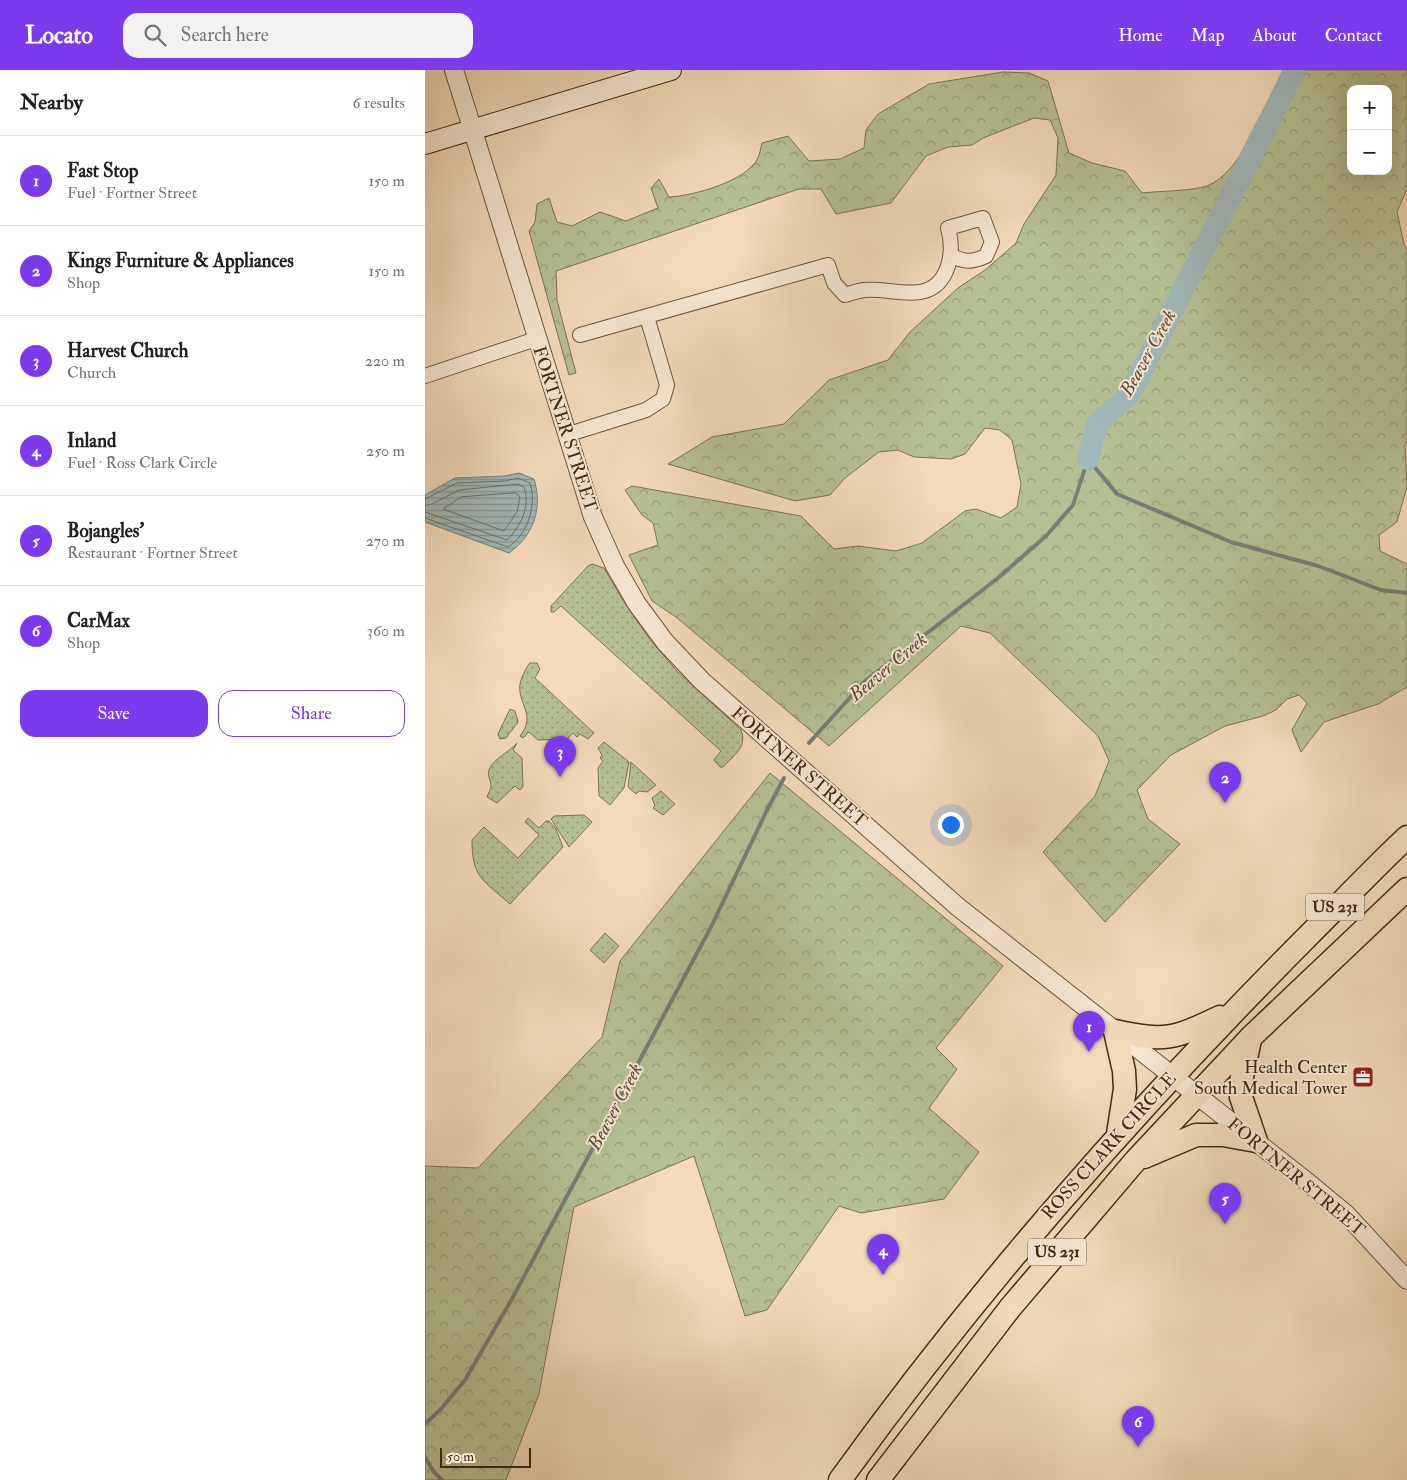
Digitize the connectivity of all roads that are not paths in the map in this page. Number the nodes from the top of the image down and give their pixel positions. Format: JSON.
{"nodes":[{"id":1,"x":453,"y":70,"type":"edge"},
{"id":2,"x":671,"y":70,"type":"edge"},
{"id":3,"x":472,"y":129,"type":"junction"},
{"id":4,"x":425,"y":144,"type":"edge"},
{"id":5,"x":951,"y":255,"type":"dead end"},
{"id":6,"x":647,"y":317,"type":"junction"},
{"id":7,"x":580,"y":336,"type":"dead end"},
{"id":8,"x":536,"y":339,"type":"junction"},
{"id":9,"x":425,"y":376,"type":"edge"},
{"id":10,"x":566,"y":434,"type":"junction"},
{"id":11,"x":1407,"y":837,"type":"edge"},
{"id":12,"x":1407,"y":889,"type":"edge"},
{"id":13,"x":1234,"y":1010,"type":"junction"},
{"id":14,"x":1115,"y":1031,"type":"junction"},
{"id":15,"x":1251,"y":1037,"type":"junction"},
{"id":16,"x":1172,"y":1075,"type":"junction"},
{"id":17,"x":1197,"y":1095,"type":"junction"},
{"id":18,"x":1118,"y":1134,"type":"junction"},
{"id":19,"x":1256,"y":1141,"type":"junction"},
{"id":20,"x":1136,"y":1160,"type":"junction"},
{"id":21,"x":1407,"y":1280,"type":"edge"},
{"id":22,"x":914,"y":1380,"type":"junction"},
{"id":23,"x":939,"y":1398,"type":"junction"},
{"id":24,"x":839,"y":1480,"type":"edge"},
{"id":25,"x":877,"y":1480,"type":"edge"}],
"edges":[{"from":1,"to":3,"type":"street","name":"FORTNER STREET"},
{"from":2,"to":3,"type":"main road"},
{"from":3,"to":4,"type":"main road"},
{"from":3,"to":8,"type":"street","name":"FORTNER STREET"},
{"from":5,"to":6,"type":"street"},
{"from":6,"to":7,"type":"street"},
{"from":6,"to":10,"type":"street"},
{"from":8,"to":9,"type":"street"},
{"from":8,"to":10,"type":"street","name":"FORTNER STREET"},
{"from":10,"to":14,"type":"street","name":"FORTNER STREET"},
{"from":11,"to":13,"type":"highway","name":"ROSS CLARK CIRCLE","number":"US 231"},
{"from":12,"to":15,"type":"highway","name":"ROSS CLARK CIRCLE","number":"US 231"},
{"from":13,"to":14,"type":"highway"},
{"from":13,"to":16,"type":"highway","name":"ROSS CLARK CIRCLE","number":"US 231"},
{"from":14,"to":16,"type":"street","name":"FORTNER STREET"},
{"from":14,"to":18,"type":"highway"},
{"from":15,"to":17,"type":"highway","name":"ROSS CLARK CIRCLE","number":"US 231"},
{"from":15,"to":19,"type":"highway"},
{"from":16,"to":17,"type":"street","name":"FORTNER STREET"},
{"from":16,"to":18,"type":"highway","name":"ROSS CLARK CIRCLE","number":"US 231"},
{"from":17,"to":19,"type":"street","name":"FORTNER STREET"},
{"from":17,"to":20,"type":"highway","name":"ROSS CLARK CIRCLE","number":"US 231"},
{"from":18,"to":22,"type":"highway","name":"ROSS CLARK CIRCLE","number":"US 231"},
{"from":19,"to":20,"type":"highway"},
{"from":19,"to":21,"type":"street","name":"FORTNER STREET"},
{"from":20,"to":23,"type":"highway","name":"ROSS CLARK CIRCLE","number":"US 231"},
{"from":22,"to":23,"type":"highway"},
{"from":22,"to":24,"type":"highway","name":"ROSS CLARK CIRCLE","number":"US 231"},
{"from":23,"to":25,"type":"highway","name":"ROSS CLARK CIRCLE","number":"US 231"}]}
